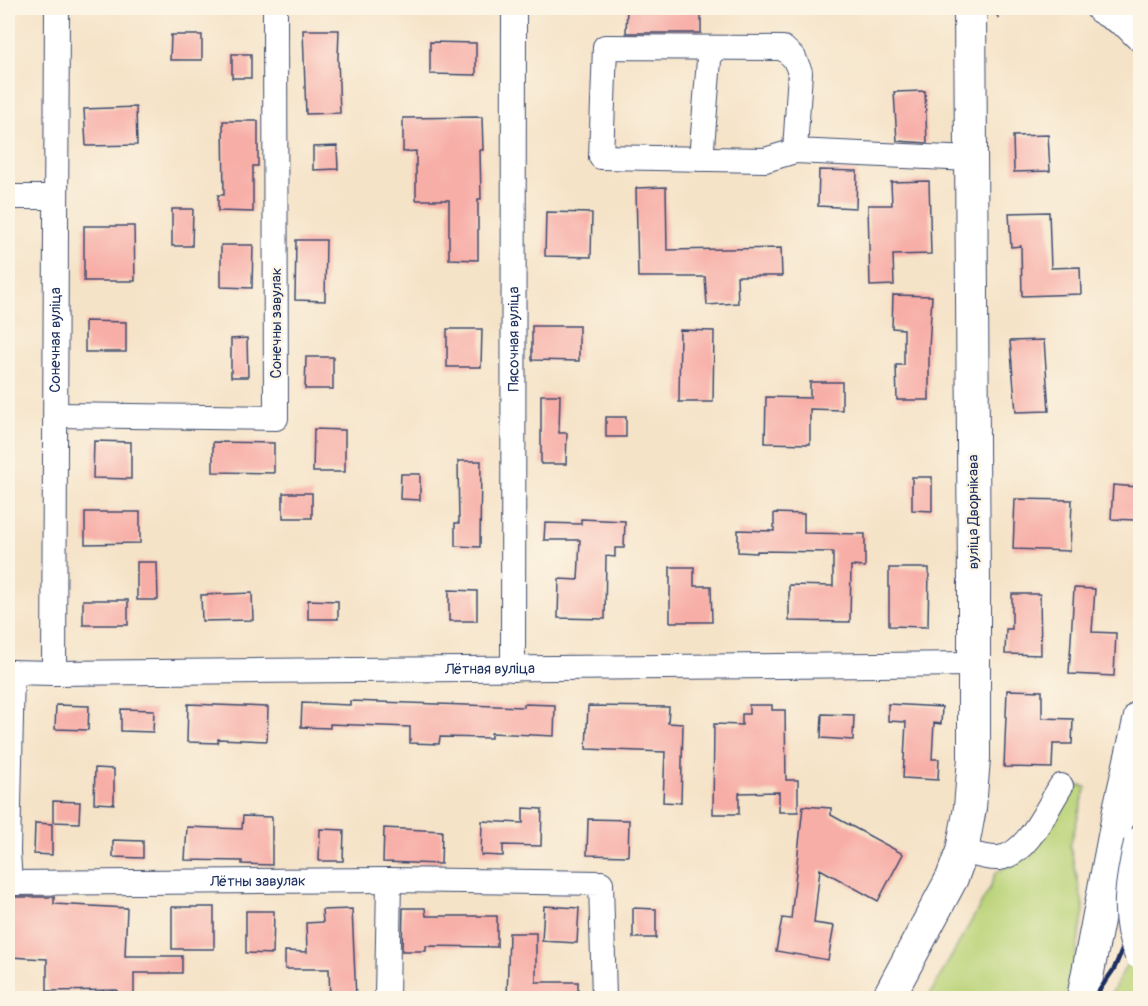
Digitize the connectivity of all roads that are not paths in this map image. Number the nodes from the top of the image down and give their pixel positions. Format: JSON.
{"nodes":[{"id":1,"x":57,"y":8,"type":"edge"},
{"id":2,"x":274,"y":8,"type":"edge"},
{"id":3,"x":514,"y":8,"type":"edge"},
{"id":4,"x":970,"y":8,"type":"edge"},
{"id":5,"x":1102,"y":8,"type":"edge"},
{"id":6,"x":1140,"y":35,"type":"edge"},
{"id":7,"x":710,"y":48,"type":"junction"},
{"id":8,"x":795,"y":151,"type":"junction"},
{"id":9,"x":701,"y":159,"type":"junction"},
{"id":10,"x":971,"y":159,"type":"junction"},
{"id":11,"x":8,"y":197,"type":"edge"},
{"id":12,"x":54,"y":197,"type":"junction"},
{"id":13,"x":56,"y":415,"type":"junction"},
{"id":14,"x":973,"y":664,"type":"junction"},
{"id":15,"x":513,"y":669,"type":"junction"},
{"id":16,"x":10,"y":672,"type":"edge"},
{"id":17,"x":54,"y":673,"type":"junction"},
{"id":18,"x":1140,"y":717,"type":"edge"},
{"id":19,"x":1061,"y":786,"type":"dead end"},
{"id":20,"x":1140,"y":843,"type":"edge"},
{"id":21,"x":962,"y":851,"type":"junction"},
{"id":22,"x":389,"y":880,"type":"junction"},
{"id":23,"x":1140,"y":953,"type":"edge"},
{"id":24,"x":387,"y":999,"type":"edge"},
{"id":25,"x":604,"y":999,"type":"edge"},
{"id":26,"x":888,"y":999,"type":"edge"},
{"id":27,"x":1083,"y":999,"type":"edge"}],
"edges":[{"from":1,"to":12,"type":"street","name":"Сонечная вуліца"},
{"from":2,"to":13,"type":"street","name":"Сонечны завулак"},
{"from":3,"to":15,"type":"street","name":"Пясочная вуліца"},
{"from":4,"to":10,"type":"main road","name":"вуліца Дворнікава"},
{"from":5,"to":6,"type":"main road"},
{"from":7,"to":8,"type":"street"},
{"from":7,"to":9,"type":"street"},
{"from":7,"to":9,"type":"street"},
{"from":8,"to":9,"type":"street"},
{"from":8,"to":10,"type":"street"},
{"from":10,"to":14,"type":"main road","name":"вуліца Дворнікава"},
{"from":11,"to":12,"type":"street"},
{"from":12,"to":13,"type":"street","name":"Сонечная вуліца"},
{"from":13,"to":17,"type":"street","name":"Сонечная вуліца"},
{"from":14,"to":15,"type":"street","name":"Лётная вуліца"},
{"from":14,"to":21,"type":"main road","name":"вуліца Дворнікава"},
{"from":15,"to":17,"type":"street","name":"Лётная вуліца"},
{"from":16,"to":17,"type":"street","name":"Лётная вуліца"},
{"from":16,"to":22,"type":"street","name":"Лётны завулак"},
{"from":18,"to":27,"type":"main road"},
{"from":19,"to":21,"type":"street"},
{"from":20,"to":23,"type":"main road","bridge":true},
{"from":21,"to":26,"type":"main road","name":"вуліца Дворнікава"},
{"from":22,"to":24,"type":"street"},
{"from":22,"to":25,"type":"street","name":"Лётны завулак"}]}
